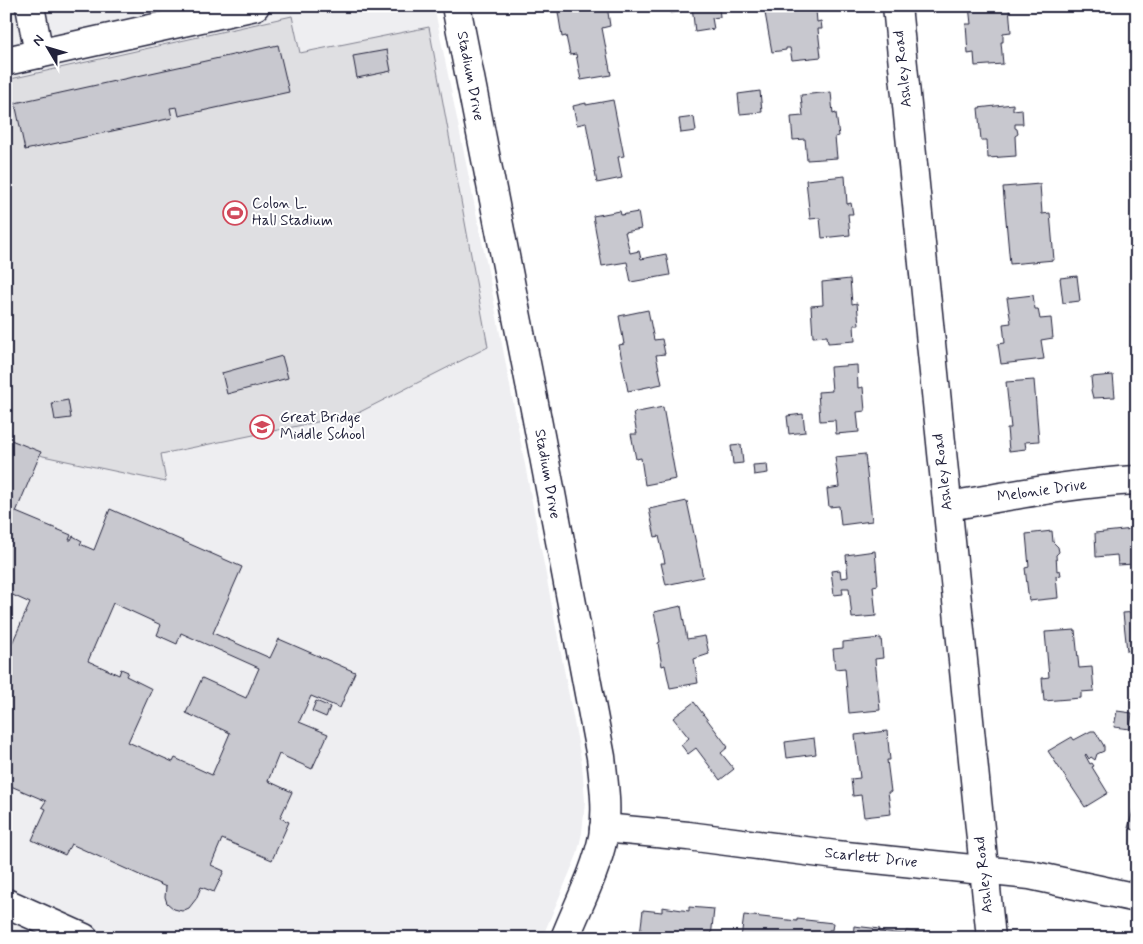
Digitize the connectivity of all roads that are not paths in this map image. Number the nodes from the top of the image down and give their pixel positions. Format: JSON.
{"nodes":[{"id":1,"x":30,"y":6,"type":"edge"},
{"id":2,"x":255,"y":6,"type":"edge"},
{"id":3,"x":456,"y":6,"type":"edge"},
{"id":4,"x":896,"y":6,"type":"edge"},
{"id":5,"x":39,"y":54,"type":"junction"},
{"id":6,"x":6,"y":61,"type":"edge"},
{"id":7,"x":1137,"y":480,"type":"edge"},
{"id":8,"x":948,"y":506,"type":"junction"},
{"id":9,"x":604,"y":828,"type":"junction"},
{"id":10,"x":984,"y":870,"type":"junction"},
{"id":11,"x":1137,"y":898,"type":"edge"},
{"id":12,"x":6,"y":902,"type":"edge"},
{"id":13,"x":84,"y":938,"type":"edge"},
{"id":14,"x":565,"y":938,"type":"edge"},
{"id":15,"x":990,"y":938,"type":"edge"}],
"edges":[{"from":1,"to":5,"type":"street"},
{"from":2,"to":5,"type":"street"},
{"from":3,"to":9,"type":"street","name":"Stadium Drive"},
{"from":4,"to":8,"type":"street","name":"Ashley Road"},
{"from":5,"to":6,"type":"street"},
{"from":7,"to":8,"type":"street","name":"Melonie Drive"},
{"from":8,"to":10,"type":"street","name":"Ashley Road"},
{"from":9,"to":10,"type":"street","name":"Scarlett Drive"},
{"from":9,"to":14,"type":"street","name":"Stadium Drive"},
{"from":10,"to":11,"type":"street","name":"Scarlett Drive"},
{"from":10,"to":15,"type":"street","name":"Ashley Road"},
{"from":12,"to":13,"type":"street"}]}
